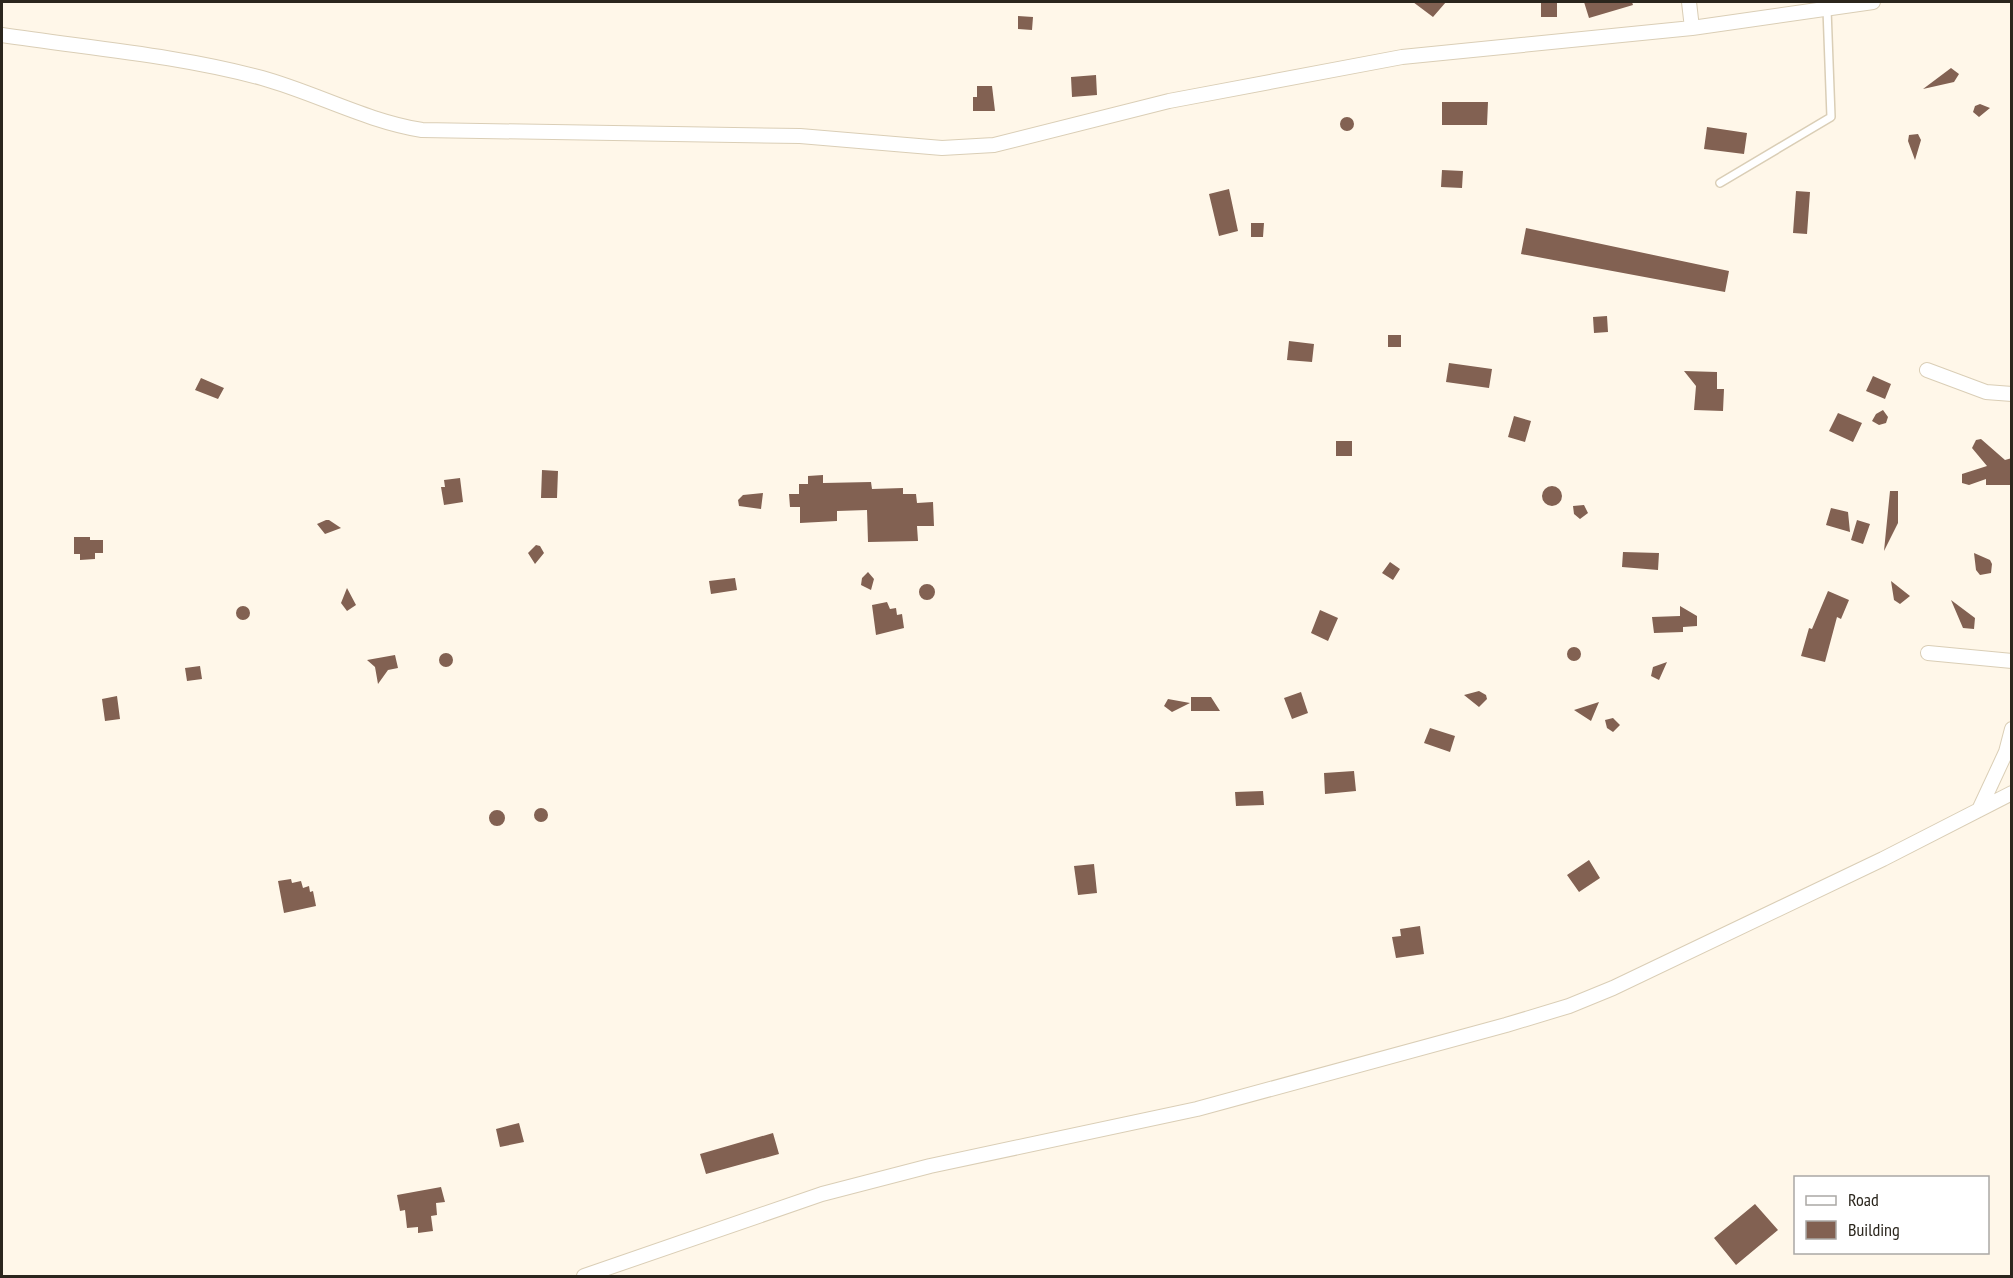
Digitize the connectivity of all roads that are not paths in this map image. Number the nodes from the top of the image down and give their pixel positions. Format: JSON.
{"nodes":[{"id":1,"x":1689,"y":2,"type":"edge"},
{"id":2,"x":1873,"y":2,"type":"edge"},
{"id":3,"x":1827,"y":9,"type":"junction"},
{"id":4,"x":1692,"y":28,"type":"junction"},
{"id":5,"x":2,"y":35,"type":"edge"},
{"id":6,"x":1720,"y":183,"type":"dead end"},
{"id":7,"x":1928,"y":370,"type":"dead end"},
{"id":8,"x":2012,"y":394,"type":"edge"},
{"id":9,"x":1928,"y":653,"type":"dead end"},
{"id":10,"x":2012,"y":661,"type":"edge"},
{"id":11,"x":2012,"y":729,"type":"edge"},
{"id":12,"x":2012,"y":793,"type":"edge"},
{"id":13,"x":1979,"y":810,"type":"junction"},
{"id":14,"x":584,"y":1276,"type":"edge"}],
"edges":[{"from":1,"to":4,"type":"street"},
{"from":2,"to":3,"type":"street"},
{"from":3,"to":4,"type":"street"},
{"from":3,"to":6,"type":"lane"},
{"from":4,"to":5,"type":"street"},
{"from":7,"to":8,"type":"street"},
{"from":9,"to":10,"type":"street"},
{"from":11,"to":13,"type":"street"},
{"from":12,"to":13,"type":"street"},
{"from":13,"to":14,"type":"street"}]}
